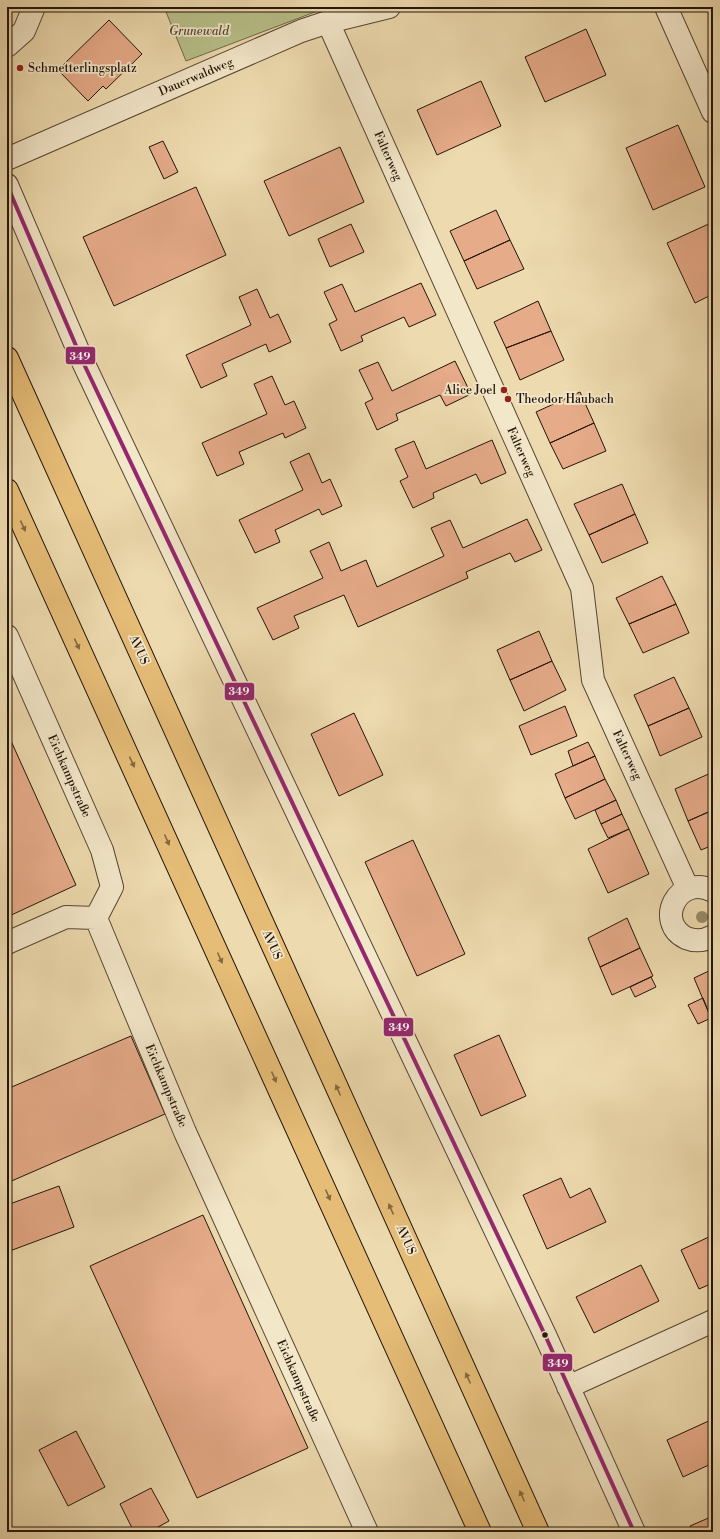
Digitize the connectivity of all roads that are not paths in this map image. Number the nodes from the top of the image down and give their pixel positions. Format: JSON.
{"nodes":[{"id":1,"x":34,"y":7,"type":"edge"},
{"id":2,"x":389,"y":7,"type":"edge"},
{"id":3,"x":666,"y":7,"type":"edge"},
{"id":4,"x":328,"y":22,"type":"junction"},
{"id":5,"x":7,"y":46,"type":"edge"},
{"id":6,"x":713,"y":112,"type":"edge"},
{"id":7,"x":7,"y":159,"type":"edge"},
{"id":8,"x":7,"y":185,"type":"edge"},
{"id":9,"x":7,"y":358,"type":"edge"},
{"id":10,"x":7,"y":490,"type":"edge"},
{"id":11,"x":7,"y":636,"type":"edge"},
{"id":12,"x":688,"y":889,"type":"junction"},
{"id":13,"x":713,"y":891,"type":"edge"},
{"id":14,"x":96,"y":918,"type":"junction"},
{"id":15,"x":713,"y":936,"type":"edge"},
{"id":16,"x":7,"y":943,"type":"edge"},
{"id":17,"x":713,"y":1321,"type":"edge"},
{"id":18,"x":568,"y":1387,"type":"junction"},
{"id":19,"x":367,"y":1532,"type":"edge"},
{"id":20,"x":480,"y":1532,"type":"edge"},
{"id":21,"x":538,"y":1532,"type":"edge"},
{"id":22,"x":634,"y":1532,"type":"edge"}],
"edges":[{"from":1,"to":5,"type":"street"},
{"from":2,"to":4,"type":"street","name":"Dauerwaldweg"},
{"from":3,"to":6,"type":"street"},
{"from":4,"to":7,"type":"street","name":"Dauerwaldweg"},
{"from":4,"to":12,"type":"street","name":"Falterweg"},
{"from":8,"to":18,"type":"street"},
{"from":21,"to":9,"type":"highway","name":"AVUS","one_way":true},
{"from":10,"to":20,"type":"highway","one_way":true},
{"from":11,"to":14,"type":"street","name":"Eichkampstraße"},
{"from":12,"to":13,"type":"street"},
{"from":12,"to":15,"type":"street"},
{"from":14,"to":16,"type":"street"},
{"from":14,"to":19,"type":"street","name":"Eichkampstraße"},
{"from":17,"to":18,"type":"street"},
{"from":18,"to":22,"type":"street"}]}
